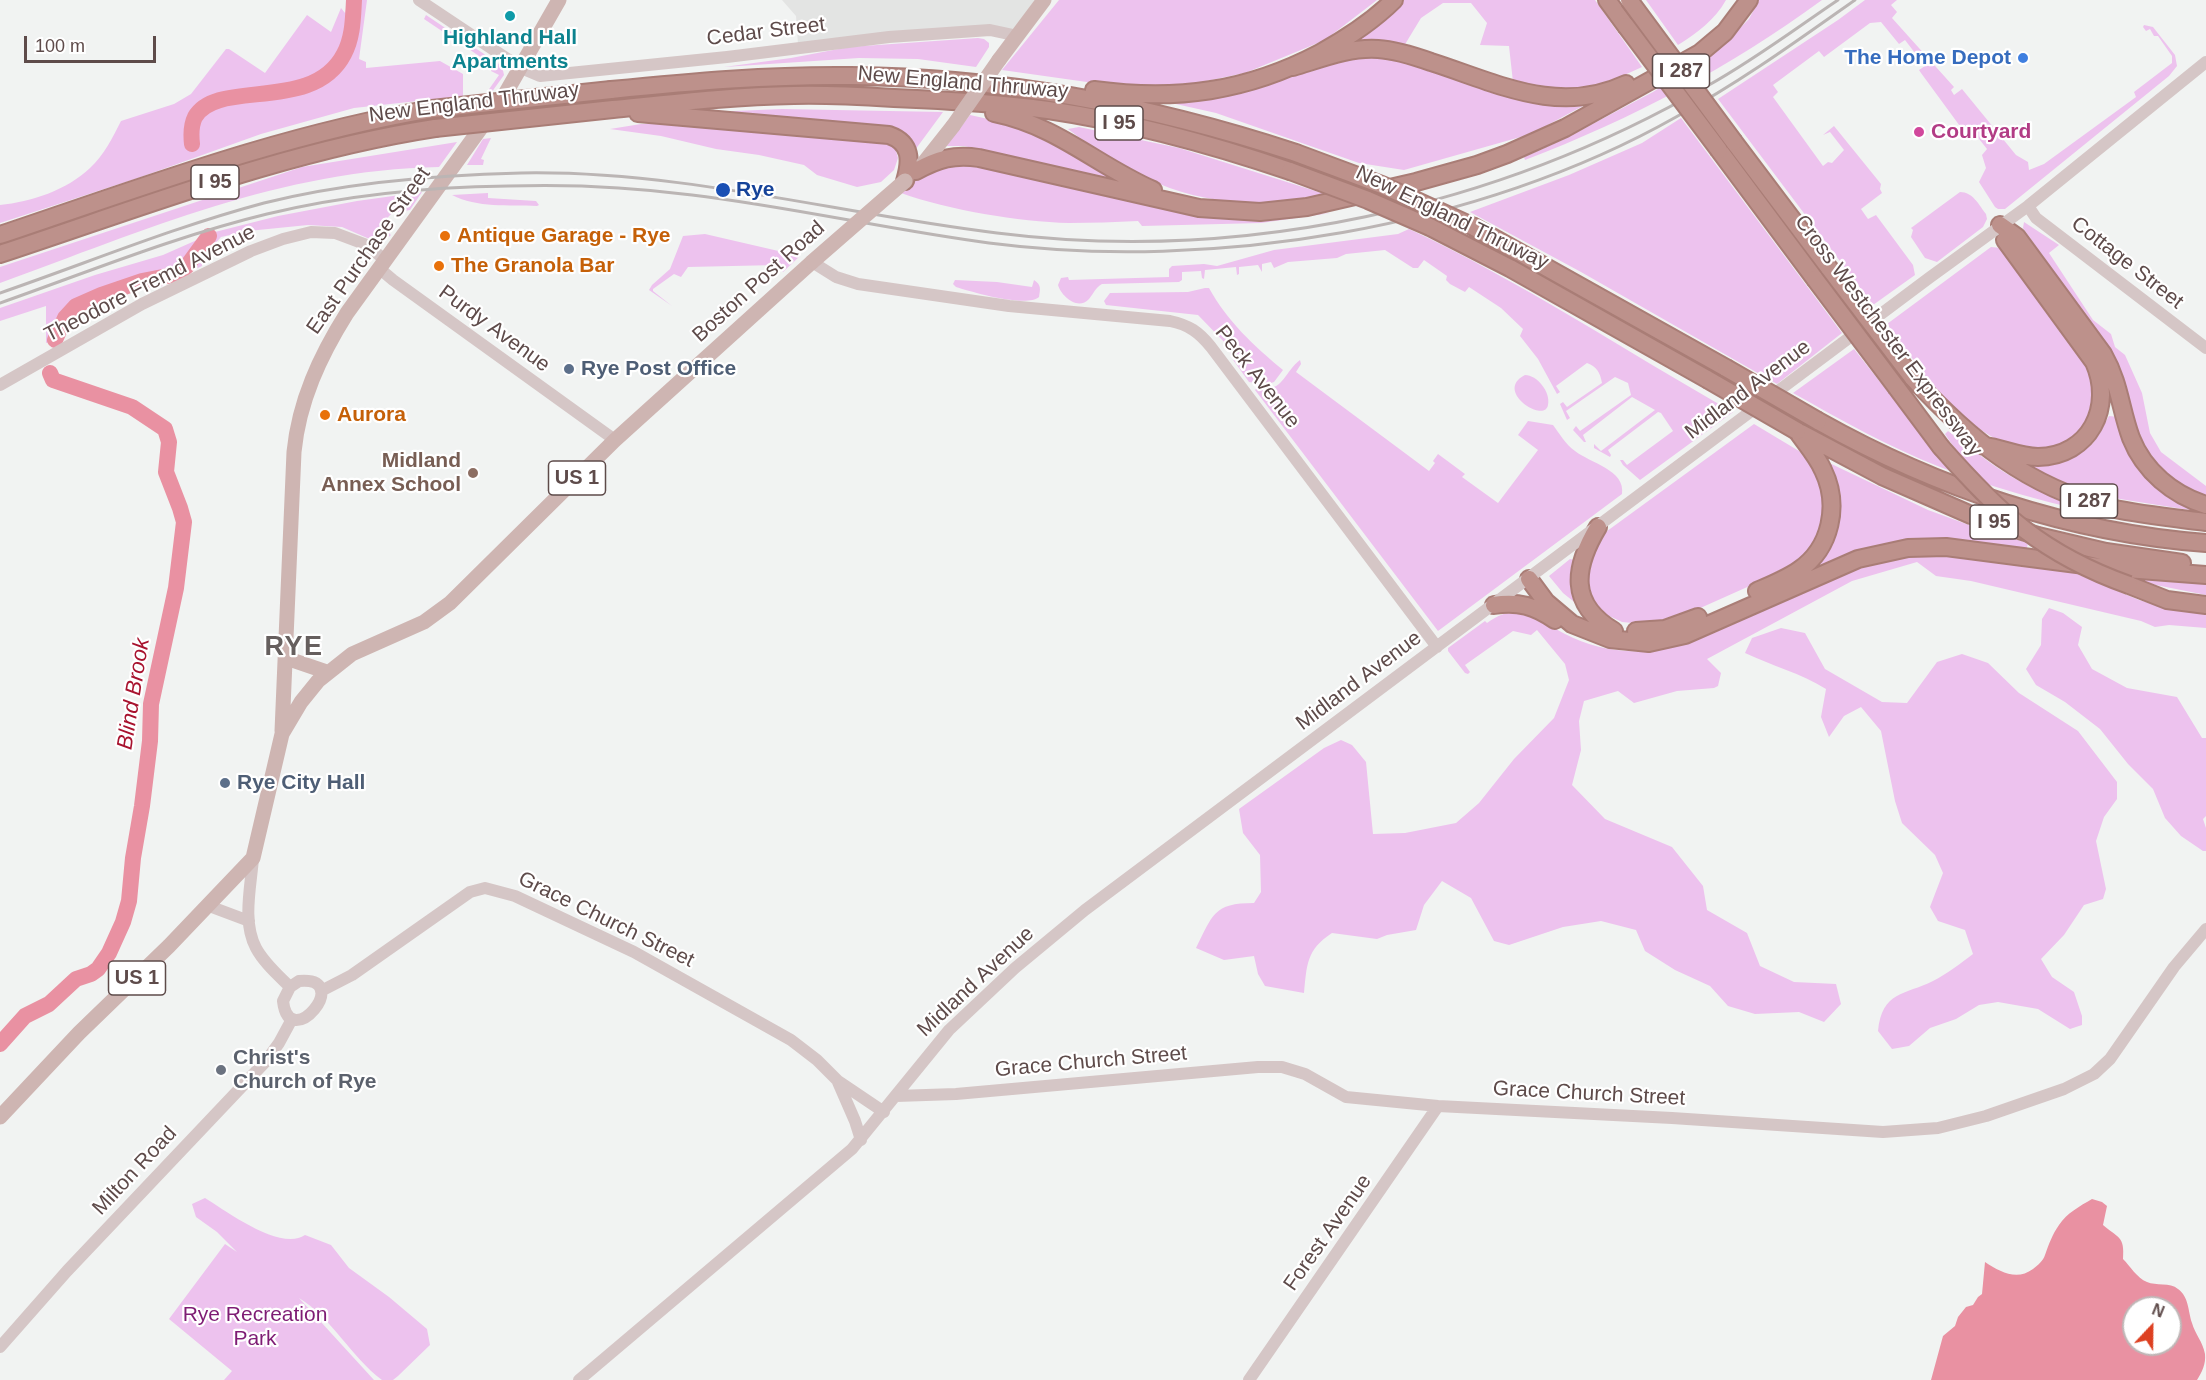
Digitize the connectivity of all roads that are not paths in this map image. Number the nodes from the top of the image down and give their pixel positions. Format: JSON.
{"nodes":[{"id":1,"x":418,"y":0,"type":"edge"},
{"id":2,"x":559,"y":0,"type":"edge"},
{"id":3,"x":1394,"y":0,"type":"edge"},
{"id":4,"x":1607,"y":0,"type":"edge"},
{"id":5,"x":1629,"y":0,"type":"edge"},
{"id":6,"x":1738,"y":0,"type":"edge"},
{"id":7,"x":1749,"y":0,"type":"edge"},
{"id":8,"x":1044,"y":3,"type":"edge"},
{"id":9,"x":1018,"y":36,"type":"junction"},
{"id":10,"x":2206,"y":62,"type":"edge"},
{"id":11,"x":1293,"y":67,"type":"junction"},
{"id":12,"x":521,"y":68,"type":"junction"},
{"id":13,"x":1064,"y":95,"type":"junction"},
{"id":14,"x":944,"y":100,"type":"junction"},
{"id":15,"x":613,"y":109,"type":"junction"},
{"id":16,"x":911,"y":176,"type":"junction"},
{"id":17,"x":2028,"y":206,"type":"junction"},
{"id":18,"x":1227,"y":210,"type":"junction"},
{"id":19,"x":2000,"y":225,"type":"junction"},
{"id":20,"x":0,"y":235,"type":"edge"},
{"id":21,"x":0,"y":254,"type":"edge"},
{"id":22,"x":812,"y":262,"type":"junction"},
{"id":23,"x":383,"y":265,"type":"junction"},
{"id":24,"x":2206,"y":348,"type":"edge"},
{"id":25,"x":0,"y":385,"type":"edge"},
{"id":26,"x":1797,"y":431,"type":"junction"},
{"id":27,"x":615,"y":440,"type":"junction"},
{"id":28,"x":1984,"y":446,"type":"junction"},
{"id":29,"x":2206,"y":505,"type":"edge"},
{"id":30,"x":2206,"y":522,"type":"edge"},
{"id":31,"x":1598,"y":527,"type":"junction"},
{"id":32,"x":2206,"y":543,"type":"edge"},
{"id":33,"x":2206,"y":565,"type":"edge"},
{"id":34,"x":2206,"y":575,"type":"edge"},
{"id":35,"x":1533,"y":576,"type":"junction"},
{"id":36,"x":1494,"y":605,"type":"junction"},
{"id":37,"x":2206,"y":605,"type":"edge"},
{"id":38,"x":1612,"y":635,"type":"junction"},
{"id":39,"x":1437,"y":647,"type":"junction"},
{"id":40,"x":286,"y":658,"type":"junction"},
{"id":41,"x":327,"y":672,"type":"junction"},
{"id":42,"x":282,"y":734,"type":"junction"},
{"id":43,"x":253,"y":858,"type":"junction"},
{"id":44,"x":209,"y":906,"type":"junction"},
{"id":45,"x":249,"y":921,"type":"junction"},
{"id":46,"x":2206,"y":929,"type":"edge"},
{"id":47,"x":290,"y":987,"type":"junction"},
{"id":48,"x":321,"y":991,"type":"junction"},
{"id":49,"x":292,"y":1019,"type":"junction"},
{"id":50,"x":838,"y":1081,"type":"junction"},
{"id":51,"x":896,"y":1096,"type":"junction"},
{"id":52,"x":1438,"y":1106,"type":"junction"},
{"id":53,"x":884,"y":1112,"type":"junction"},
{"id":54,"x":0,"y":1117,"type":"edge"},
{"id":55,"x":861,"y":1140,"type":"junction"},
{"id":56,"x":0,"y":1347,"type":"edge"},
{"id":57,"x":579,"y":1380,"type":"edge"},
{"id":58,"x":1249,"y":1380,"type":"edge"}],
"edges":[{"from":1,"to":12,"type":"street","name":"Cedar Street"},
{"from":2,"to":12,"type":"main road","name":"East Purchase Street"},
{"from":3,"to":11,"type":"highway"},
{"from":4,"to":37,"type":"highway","name":"Cross Westchester Expressway","number":"I 287","bridge":true},
{"from":5,"to":28,"type":"highway","name":"Cross Westchester Expressway","number":"I 287","bridge":true},
{"from":6,"to":11,"type":"highway"},
{"from":7,"to":18,"type":"highway"},
{"from":8,"to":9,"type":"main road","name":"Boston Post Road","number":"US 1"},
{"from":9,"to":12,"type":"street","name":"Cedar Street"},
{"from":9,"to":16,"type":"main road","name":"Boston Post Road","number":"US 1","bridge":true},
{"from":10,"to":17,"type":"street","name":"Midland Avenue"},
{"from":11,"to":13,"type":"highway"},
{"from":12,"to":23,"type":"main road","name":"East Purchase Street"},
{"from":13,"to":20,"type":"highway","name":"New England Thruway","number":"I 95","bridge":true},
{"from":13,"to":32,"type":"highway","name":"New England Thruway","number":"I 95","bridge":true},
{"from":14,"to":15,"type":"highway","name":"New England Thruway","number":"I 95"},
{"from":14,"to":18,"type":"highway"},
{"from":14,"to":26,"type":"highway","name":"New England Thruway","number":"I 95","bridge":true},
{"from":15,"to":16,"type":"highway"},
{"from":15,"to":21,"type":"highway","name":"New England Thruway","number":"I 95","bridge":true},
{"from":16,"to":18,"type":"highway"},
{"from":16,"to":22,"type":"main road","name":"Boston Post Road","number":"US 1","bridge":true},
{"from":17,"to":19,"type":"street","name":"Midland Avenue"},
{"from":17,"to":24,"type":"street","name":"Cottage Street"},
{"from":19,"to":28,"type":"highway"},
{"from":19,"to":29,"type":"highway"},
{"from":19,"to":31,"type":"street","name":"Midland Avenue"},
{"from":22,"to":27,"type":"main road","name":"Boston Post Road","number":"US 1"},
{"from":22,"to":39,"type":"street","name":"Peck Avenue"},
{"from":23,"to":25,"type":"street","name":"Theodore Fremd Avenue"},
{"from":23,"to":27,"type":"street","name":"Purdy Avenue"},
{"from":23,"to":40,"type":"main road","name":"East Purchase Street"},
{"from":26,"to":33,"type":"highway","name":"New England Thruway","number":"I 95"},
{"from":26,"to":38,"type":"highway"},
{"from":27,"to":41,"type":"main road","name":"Boston Post Road","number":"US 1"},
{"from":28,"to":30,"type":"highway","name":"Cross Westchester Expressway","number":"I 287"},
{"from":31,"to":35,"type":"street","name":"Midland Avenue"},
{"from":31,"to":38,"type":"highway"},
{"from":34,"to":38,"type":"highway"},
{"from":35,"to":36,"type":"street","name":"Midland Avenue"},
{"from":35,"to":38,"type":"highway"},
{"from":36,"to":38,"type":"highway"},
{"from":36,"to":39,"type":"street","name":"Midland Avenue"},
{"from":39,"to":51,"type":"street","name":"Midland Avenue"},
{"from":40,"to":41,"type":"main road"},
{"from":40,"to":42,"type":"main road","name":"East Purchase Street"},
{"from":41,"to":42,"type":"main road","name":"Boston Post Road","number":"US 1"},
{"from":42,"to":43,"type":"main road","name":"Boston Post Road","number":"US 1"},
{"from":43,"to":44,"type":"main road","name":"Boston Post Road","number":"US 1"},
{"from":43,"to":45,"type":"street"},
{"from":44,"to":45,"type":"street"},
{"from":44,"to":54,"type":"main road","name":"Boston Post Road","number":"US 1"},
{"from":45,"to":47,"type":"street"},
{"from":46,"to":52,"type":"street","name":"Grace Church Street"},
{"from":47,"to":48,"type":"street"},
{"from":47,"to":49,"type":"street"},
{"from":48,"to":49,"type":"street"},
{"from":48,"to":50,"type":"street","name":"Grace Church Street"},
{"from":49,"to":56,"type":"street","name":"Milton Road"},
{"from":50,"to":53,"type":"street","name":"Grace Church Street"},
{"from":50,"to":55,"type":"street","name":"Grace Church Street"},
{"from":51,"to":52,"type":"street","name":"Grace Church Street"},
{"from":51,"to":53,"type":"street","name":"Midland Avenue"},
{"from":52,"to":58,"type":"street","name":"Forest Avenue"},
{"from":53,"to":55,"type":"street","name":"Midland Avenue"},
{"from":55,"to":57,"type":"street","name":"Midland Avenue"}]}
